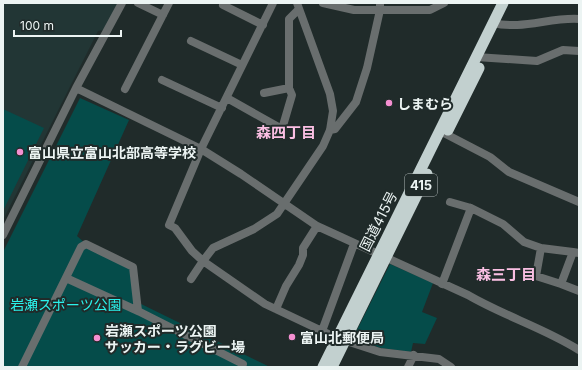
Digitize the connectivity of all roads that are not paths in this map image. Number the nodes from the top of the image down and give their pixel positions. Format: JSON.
{"nodes":[{"id":1,"x":122,"y":3,"type":"edge"},
{"id":2,"x":138,"y":3,"type":"edge"},
{"id":3,"x":169,"y":3,"type":"edge"},
{"id":4,"x":273,"y":3,"type":"edge"},
{"id":5,"x":323,"y":3,"type":"edge"},
{"id":6,"x":444,"y":3,"type":"edge"},
{"id":7,"x":503,"y":3,"type":"edge"},
{"id":8,"x":511,"y":3,"type":"edge"},
{"id":9,"x":223,"y":5,"type":"dead end"},
{"id":10,"x":298,"y":6,"type":"edge"},
{"id":11,"x":380,"y":6,"type":"edge"},
{"id":12,"x":403,"y":6,"type":"edge"},
{"id":13,"x":163,"y":15,"type":"junction"},
{"id":14,"x":579,"y":18,"type":"edge"},
{"id":15,"x":497,"y":24,"type":"junction"},
{"id":16,"x":263,"y":25,"type":"junction"},
{"id":17,"x":191,"y":41,"type":"dead end"},
{"id":18,"x":579,"y":51,"type":"edge"},
{"id":19,"x":480,"y":58,"type":"junction"},
{"id":20,"x":242,"y":65,"type":"junction"},
{"id":21,"x":162,"y":80,"type":"dead end"},
{"id":22,"x":76,"y":88,"type":"junction"},
{"id":23,"x":289,"y":88,"type":"junction"},
{"id":24,"x":125,"y":89,"type":"dead end"},
{"id":25,"x":264,"y":93,"type":"dead end"},
{"id":26,"x":226,"y":98,"type":"junction"},
{"id":27,"x":222,"y":108,"type":"junction"},
{"id":28,"x":330,"y":130,"type":"junction"},
{"id":29,"x":443,"y":132,"type":"junction"},
{"id":30,"x":201,"y":149,"type":"junction"},
{"id":31,"x":450,"y":202,"type":"dead end"},
{"id":32,"x":579,"y":202,"type":"edge"},
{"id":33,"x":284,"y":204,"type":"junction"},
{"id":34,"x":471,"y":208,"type":"junction"},
{"id":35,"x":317,"y":226,"type":"junction"},
{"id":36,"x":3,"y":235,"type":"edge"},
{"id":37,"x":354,"y":244,"type":"junction"},
{"id":38,"x":541,"y":248,"type":"junction"},
{"id":39,"x":576,"y":252,"type":"edge"},
{"id":40,"x":382,"y":256,"type":"junction"},
{"id":41,"x":203,"y":261,"type":"junction"},
{"id":42,"x":66,"y":278,"type":"junction"},
{"id":43,"x":191,"y":279,"type":"dead end"},
{"id":44,"x":442,"y":284,"type":"junction"},
{"id":45,"x":561,"y":284,"type":"junction"},
{"id":46,"x":579,"y":291,"type":"edge"},
{"id":47,"x":276,"y":309,"type":"junction"},
{"id":48,"x":138,"y":311,"type":"junction"},
{"id":49,"x":322,"y":331,"type":"junction"},
{"id":50,"x":340,"y":340,"type":"junction"},
{"id":51,"x":579,"y":350,"type":"edge"},
{"id":52,"x":414,"y":355,"type":"junction"},
{"id":53,"x":22,"y":367,"type":"edge"},
{"id":54,"x":242,"y":367,"type":"edge"},
{"id":55,"x":323,"y":367,"type":"edge"},
{"id":56,"x":332,"y":367,"type":"edge"},
{"id":57,"x":408,"y":367,"type":"edge"},
{"id":58,"x":451,"y":367,"type":"edge"}],
"edges":[{"from":1,"to":22,"type":"street"},
{"from":2,"to":13,"type":"street"},
{"from":3,"to":13,"type":"street"},
{"from":4,"to":16,"type":"street"},
{"from":5,"to":11,"type":"street"},
{"from":6,"to":12,"type":"street"},
{"from":7,"to":15,"type":"highway","name":"国道415号","number":"415"},
{"from":8,"to":15,"type":"highway","name":"国道415号","number":"415"},
{"from":9,"to":16,"type":"street"},
{"from":10,"to":23,"type":"street"},
{"from":10,"to":28,"type":"street"},
{"from":11,"to":12,"type":"street"},
{"from":11,"to":28,"type":"street"},
{"from":13,"to":24,"type":"street"},
{"from":14,"to":15,"type":"street"},
{"from":15,"to":19,"type":"highway","name":"国道415号","number":"415"},
{"from":16,"to":20,"type":"street"},
{"from":17,"to":20,"type":"street"},
{"from":18,"to":19,"type":"street"},
{"from":19,"to":29,"type":"highway","name":"国道415号","number":"415"},
{"from":20,"to":26,"type":"street"},
{"from":21,"to":27,"type":"street"},
{"from":22,"to":30,"type":"street"},
{"from":22,"to":36,"type":"street"},
{"from":23,"to":25,"type":"street"},
{"from":23,"to":26,"type":"street"},
{"from":26,"to":27,"type":"street"},
{"from":27,"to":30,"type":"street"},
{"from":28,"to":33,"type":"street"},
{"from":29,"to":32,"type":"street"},
{"from":29,"to":40,"type":"highway","name":"国道415号","number":"415"},
{"from":30,"to":33,"type":"street"},
{"from":30,"to":41,"type":"street"},
{"from":31,"to":34,"type":"street"},
{"from":33,"to":35,"type":"street"},
{"from":33,"to":41,"type":"street"},
{"from":34,"to":38,"type":"street"},
{"from":34,"to":44,"type":"street"},
{"from":35,"to":37,"type":"street"},
{"from":35,"to":47,"type":"street"},
{"from":37,"to":40,"type":"street"},
{"from":37,"to":49,"type":"street"},
{"from":38,"to":39,"type":"street"},
{"from":38,"to":45,"type":"street"},
{"from":39,"to":45,"type":"street"},
{"from":40,"to":44,"type":"street"},
{"from":40,"to":50,"type":"highway","name":"国道415号","number":"415"},
{"from":41,"to":43,"type":"street"},
{"from":41,"to":47,"type":"street"},
{"from":42,"to":48,"type":"street"},
{"from":42,"to":48,"type":"street"},
{"from":42,"to":53,"type":"street"},
{"from":44,"to":51,"type":"street"},
{"from":45,"to":46,"type":"street"},
{"from":47,"to":49,"type":"street"},
{"from":48,"to":54,"type":"street"},
{"from":49,"to":50,"type":"street"},
{"from":50,"to":52,"type":"street"},
{"from":50,"to":55,"type":"highway","name":"国道415号","number":"415"},
{"from":50,"to":56,"type":"highway","name":"国道415号","number":"415"},
{"from":52,"to":57,"type":"street"},
{"from":52,"to":58,"type":"street"}]}
